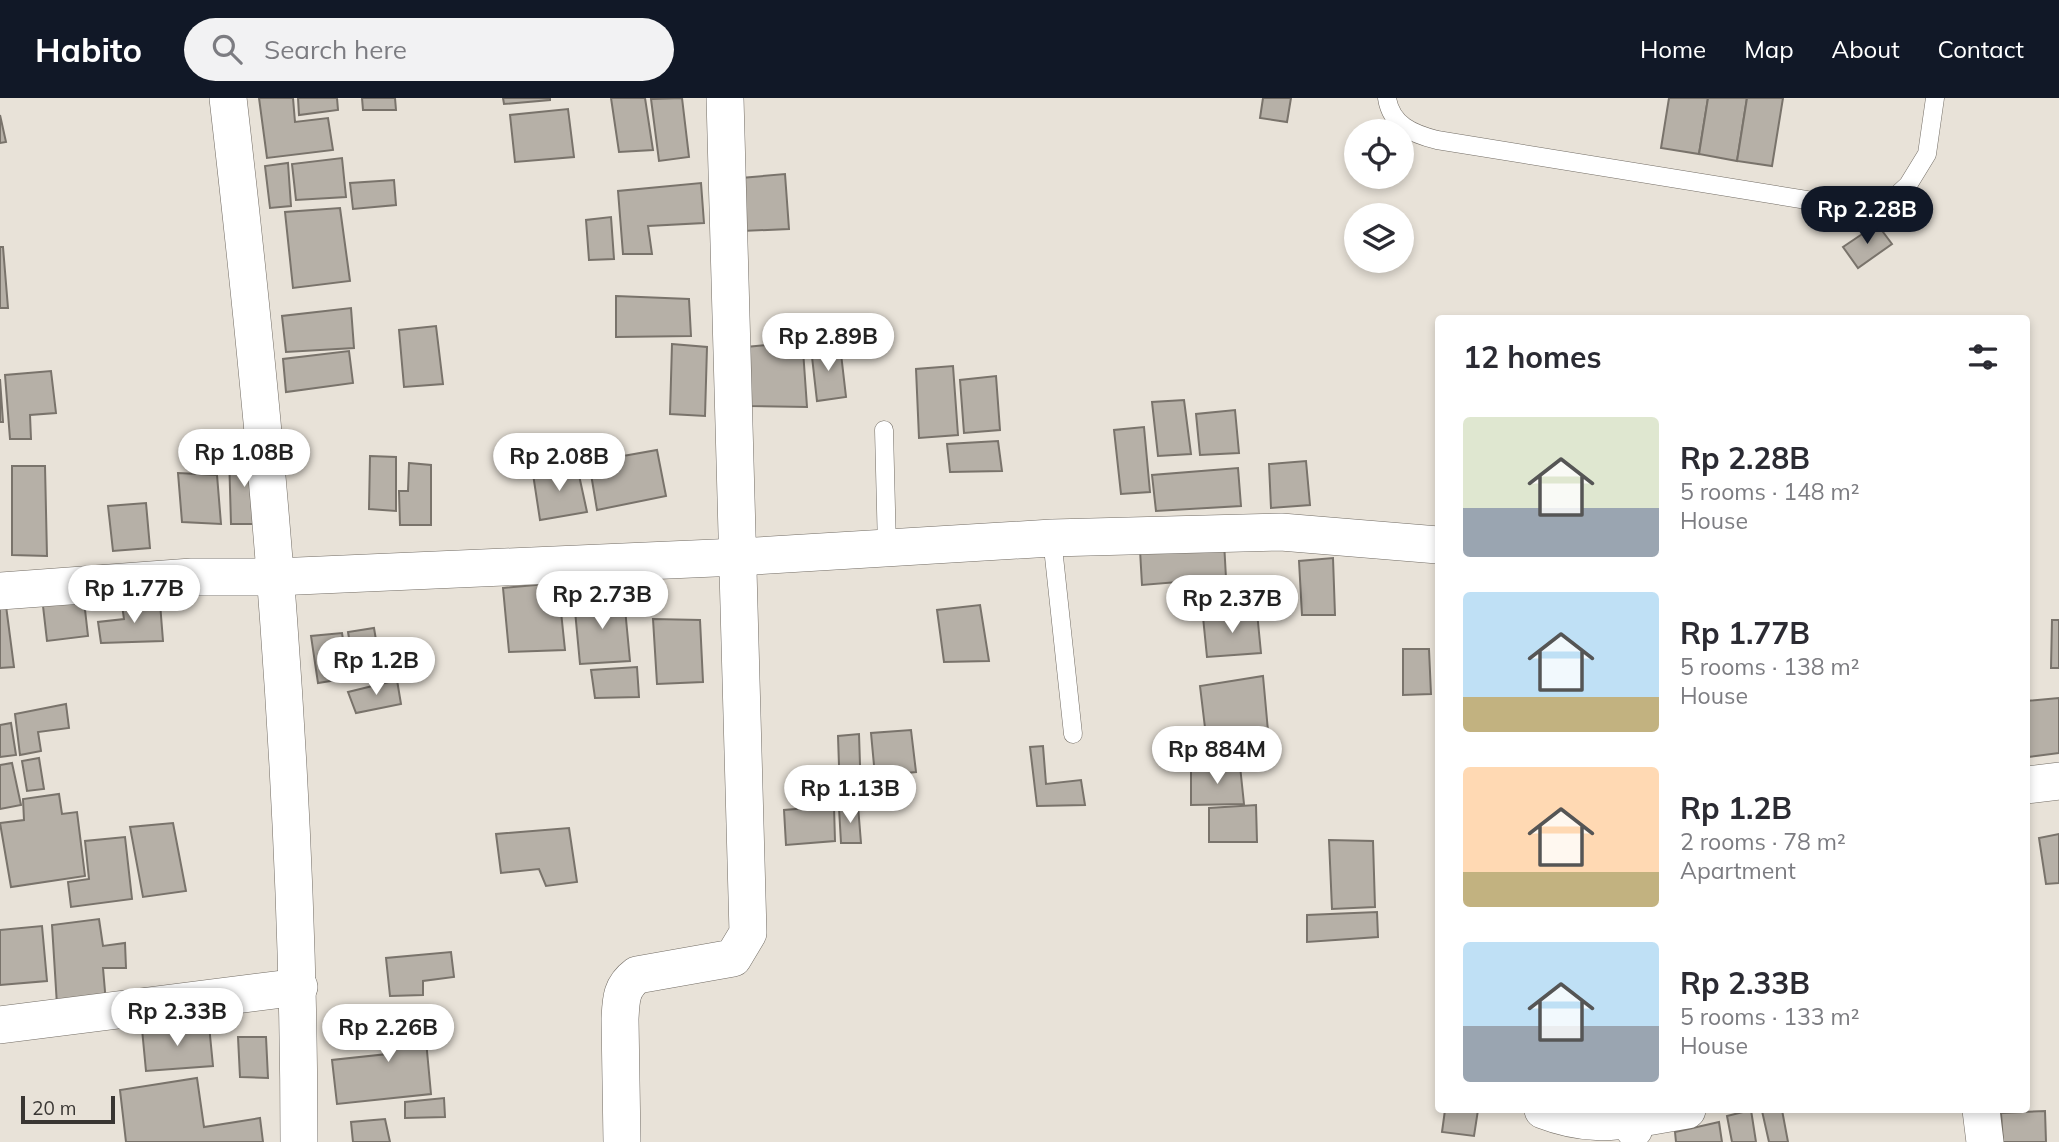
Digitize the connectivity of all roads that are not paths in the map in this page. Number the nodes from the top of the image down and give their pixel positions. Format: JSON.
{"nodes":[{"id":1,"x":228,"y":98,"type":"edge"},
{"id":2,"x":725,"y":98,"type":"edge"},
{"id":3,"x":1387,"y":98,"type":"edge"},
{"id":4,"x":1935,"y":98,"type":"edge"},
{"id":5,"x":884,"y":430,"type":"dead end"},
{"id":6,"x":1052,"y":538,"type":"junction"},
{"id":7,"x":1435,"y":545,"type":"edge"},
{"id":8,"x":887,"y":548,"type":"junction"},
{"id":9,"x":738,"y":557,"type":"junction"},
{"id":10,"x":275,"y":577,"type":"junction"},
{"id":11,"x":0,"y":591,"type":"edge"},
{"id":12,"x":1073,"y":734,"type":"dead end"},
{"id":13,"x":2059,"y":781,"type":"edge"},
{"id":14,"x":2030,"y":785,"type":"edge"},
{"id":15,"x":299,"y":988,"type":"junction"},
{"id":16,"x":0,"y":1025,"type":"edge"},
{"id":17,"x":1552,"y":1113,"type":"edge"},
{"id":18,"x":1677,"y":1113,"type":"edge"},
{"id":19,"x":1981,"y":1113,"type":"edge"},
{"id":20,"x":1639,"y":1124,"type":"edge"},
{"id":21,"x":299,"y":1142,"type":"edge"},
{"id":22,"x":622,"y":1142,"type":"edge"},
{"id":23,"x":1985,"y":1142,"type":"edge"}],
"edges":[{"from":1,"to":10,"type":"street"},
{"from":2,"to":9,"type":"street"},
{"from":3,"to":4,"type":"lane"},
{"from":5,"to":8,"type":"lane"},
{"from":6,"to":7,"type":"street"},
{"from":6,"to":8,"type":"street"},
{"from":6,"to":12,"type":"lane"},
{"from":8,"to":9,"type":"street"},
{"from":9,"to":10,"type":"street"},
{"from":9,"to":22,"type":"street"},
{"from":10,"to":11,"type":"street"},
{"from":10,"to":15,"type":"street"},
{"from":13,"to":14,"type":"street"},
{"from":15,"to":16,"type":"street"},
{"from":15,"to":21,"type":"street"},
{"from":17,"to":20,"type":"street"},
{"from":18,"to":20,"type":"street"},
{"from":19,"to":23,"type":"street"}]}
